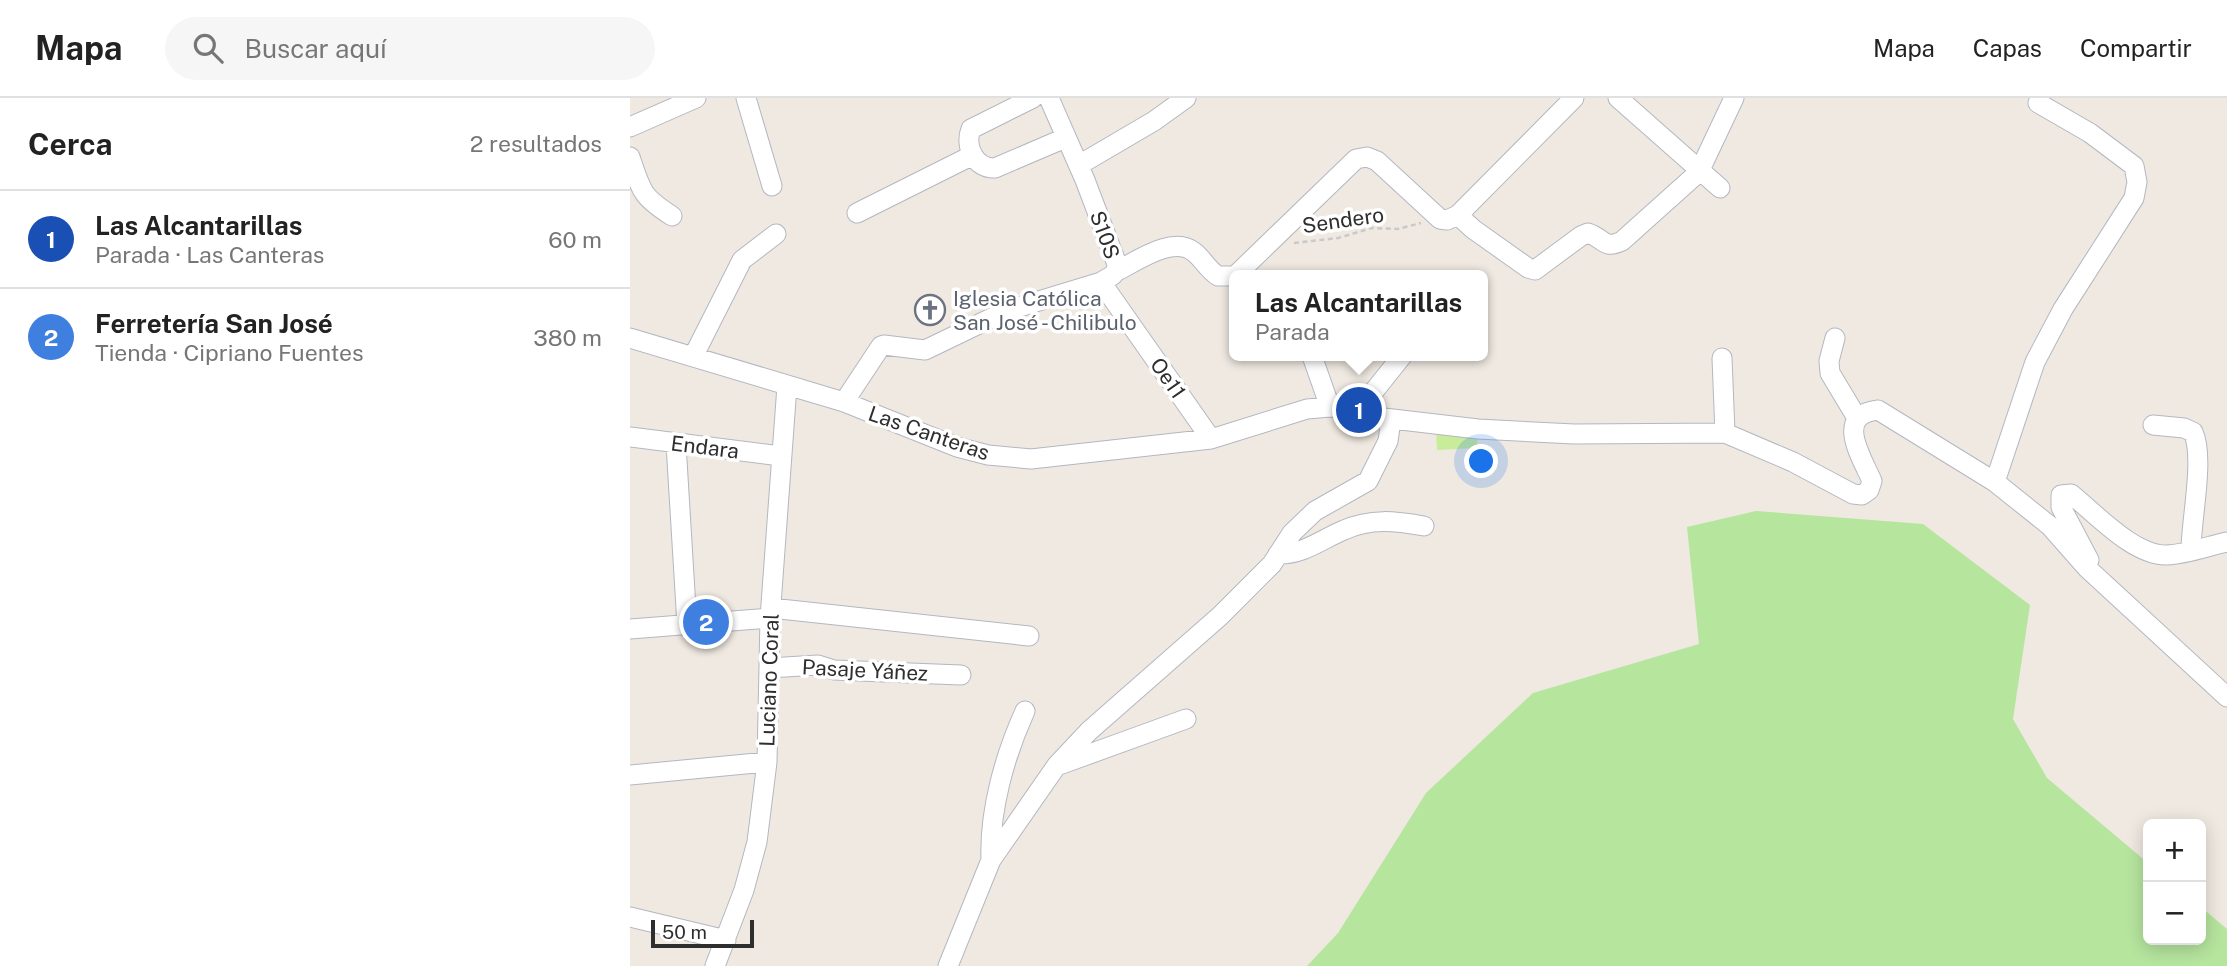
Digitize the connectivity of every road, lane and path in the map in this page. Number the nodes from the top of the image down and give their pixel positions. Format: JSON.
{"nodes":[{"id":1,"x":696,"y":98,"type":"edge"},
{"id":2,"x":746,"y":98,"type":"edge"},
{"id":3,"x":1032,"y":98,"type":"edge"},
{"id":4,"x":1049,"y":98,"type":"edge"},
{"id":5,"x":1186,"y":98,"type":"edge"},
{"id":6,"x":1574,"y":98,"type":"edge"},
{"id":7,"x":1618,"y":98,"type":"edge"},
{"id":8,"x":1734,"y":98,"type":"edge"},
{"id":9,"x":2038,"y":103,"type":"dead end"},
{"id":10,"x":630,"y":127,"type":"edge"},
{"id":11,"x":1065,"y":138,"type":"junction"},
{"id":12,"x":973,"y":155,"type":"junction"},
{"id":13,"x":630,"y":157,"type":"edge"},
{"id":14,"x":1079,"y":165,"type":"junction"},
{"id":15,"x":1699,"y":172,"type":"junction"},
{"id":16,"x":772,"y":186,"type":"dead end"},
{"id":17,"x":1720,"y":188,"type":"dead end"},
{"id":18,"x":858,"y":213,"type":"dead end"},
{"id":19,"x":672,"y":216,"type":"dead end"},
{"id":20,"x":1449,"y":217,"type":"junction"},
{"id":21,"x":776,"y":234,"type":"dead end"},
{"id":22,"x":1287,"y":246,"type":"dead end"},
{"id":23,"x":1242,"y":270,"type":"edge"},
{"id":24,"x":1229,"y":276,"type":"edge"},
{"id":25,"x":1109,"y":277,"type":"junction"},
{"id":26,"x":630,"y":338,"type":"edge"},
{"id":27,"x":1835,"y":338,"type":"dead end"},
{"id":28,"x":693,"y":356,"type":"junction"},
{"id":29,"x":1722,"y":358,"type":"dead end"},
{"id":30,"x":1314,"y":361,"type":"edge"},
{"id":31,"x":1398,"y":361,"type":"edge"},
{"id":32,"x":787,"y":386,"type":"junction"},
{"id":33,"x":844,"y":402,"type":"junction"},
{"id":34,"x":1330,"y":407,"type":"junction"},
{"id":35,"x":1359,"y":410,"type":"junction"},
{"id":36,"x":1384,"y":418,"type":"junction"},
{"id":37,"x":1857,"y":418,"type":"junction"},
{"id":38,"x":2153,"y":425,"type":"dead end"},
{"id":39,"x":1725,"y":433,"type":"junction"},
{"id":40,"x":630,"y":436,"type":"edge"},
{"id":41,"x":1212,"y":439,"type":"junction"},
{"id":42,"x":676,"y":444,"type":"junction"},
{"id":43,"x":781,"y":456,"type":"junction"},
{"id":44,"x":1995,"y":482,"type":"junction"},
{"id":45,"x":1424,"y":526,"type":"dead end"},
{"id":46,"x":2227,"y":542,"type":"edge"},
{"id":47,"x":2191,"y":550,"type":"junction"},
{"id":48,"x":1279,"y":554,"type":"junction"},
{"id":49,"x":2087,"y":568,"type":"junction"},
{"id":50,"x":770,"y":613,"type":"junction"},
{"id":51,"x":687,"y":625,"type":"junction"},
{"id":52,"x":630,"y":629,"type":"edge"},
{"id":53,"x":1029,"y":636,"type":"dead end"},
{"id":54,"x":769,"y":668,"type":"junction"},
{"id":55,"x":961,"y":675,"type":"dead end"},
{"id":56,"x":2227,"y":697,"type":"edge"},
{"id":57,"x":1025,"y":711,"type":"dead end"},
{"id":58,"x":1186,"y":719,"type":"dead end"},
{"id":59,"x":767,"y":762,"type":"junction"},
{"id":60,"x":1057,"y":765,"type":"junction"},
{"id":61,"x":630,"y":775,"type":"edge"},
{"id":62,"x":990,"y":860,"type":"junction"},
{"id":63,"x":630,"y":917,"type":"edge"},
{"id":64,"x":726,"y":940,"type":"junction"},
{"id":65,"x":715,"y":966,"type":"edge"},
{"id":66,"x":948,"y":966,"type":"edge"}],
"edges":[{"from":1,"to":10,"type":"street"},
{"from":2,"to":16,"type":"street"},
{"from":3,"to":12,"type":"street"},
{"from":4,"to":11,"type":"street","name":"S10S"},
{"from":5,"to":14,"type":"street"},
{"from":6,"to":20,"type":"street"},
{"from":7,"to":15,"type":"street"},
{"from":8,"to":15,"type":"street"},
{"from":9,"to":44,"type":"street"},
{"from":11,"to":12,"type":"street"},
{"from":11,"to":14,"type":"street","name":"S10S"},
{"from":12,"to":18,"type":"street"},
{"from":13,"to":19,"type":"street"},
{"from":14,"to":25,"type":"street","name":"S10S"},
{"from":15,"to":17,"type":"street"},
{"from":15,"to":20,"type":"street"},
{"from":20,"to":22,"type":"path","name":"Sendero"},
{"from":20,"to":23,"type":"street"},
{"from":21,"to":28,"type":"street"},
{"from":24,"to":25,"type":"street"},
{"from":25,"to":33,"type":"street","name":"S10S"},
{"from":25,"to":41,"type":"street","name":"Oe11"},
{"from":26,"to":28,"type":"street","name":"Las Canteras"},
{"from":27,"to":37,"type":"street"},
{"from":28,"to":32,"type":"street","name":"Las Canteras"},
{"from":29,"to":39,"type":"street"},
{"from":30,"to":34,"type":"street"},
{"from":31,"to":35,"type":"street"},
{"from":32,"to":33,"type":"street","name":"Las Canteras"},
{"from":32,"to":43,"type":"street","name":"Luciano Coral"},
{"from":33,"to":41,"type":"street","name":"Las Canteras"},
{"from":34,"to":35,"type":"street","name":"Las Canteras"},
{"from":34,"to":41,"type":"street","name":"Las Canteras"},
{"from":35,"to":36,"type":"street","name":"Las Canteras"},
{"from":36,"to":39,"type":"street","name":"Las Canteras"},
{"from":36,"to":48,"type":"street"},
{"from":37,"to":39,"type":"street"},
{"from":37,"to":44,"type":"street"},
{"from":38,"to":47,"type":"street"},
{"from":40,"to":42,"type":"street","name":"Endara"},
{"from":42,"to":43,"type":"street","name":"Endara"},
{"from":42,"to":51,"type":"street"},
{"from":43,"to":50,"type":"street","name":"Luciano Coral"},
{"from":44,"to":49,"type":"street"},
{"from":45,"to":48,"type":"street"},
{"from":46,"to":47,"type":"street"},
{"from":47,"to":49,"type":"street"},
{"from":48,"to":60,"type":"street"},
{"from":49,"to":56,"type":"street"},
{"from":50,"to":51,"type":"street"},
{"from":50,"to":53,"type":"street"},
{"from":50,"to":54,"type":"street","name":"Luciano Coral"},
{"from":51,"to":52,"type":"street"},
{"from":54,"to":55,"type":"street","name":"Pasaje Yáñez"},
{"from":54,"to":59,"type":"street","name":"Luciano Coral"},
{"from":57,"to":62,"type":"street"},
{"from":58,"to":60,"type":"street"},
{"from":59,"to":61,"type":"street"},
{"from":59,"to":64,"type":"street","name":"Luciano Coral"},
{"from":60,"to":62,"type":"street"},
{"from":62,"to":66,"type":"street"},
{"from":63,"to":64,"type":"street"},
{"from":64,"to":65,"type":"street","name":"Luciano Coral"}]}
